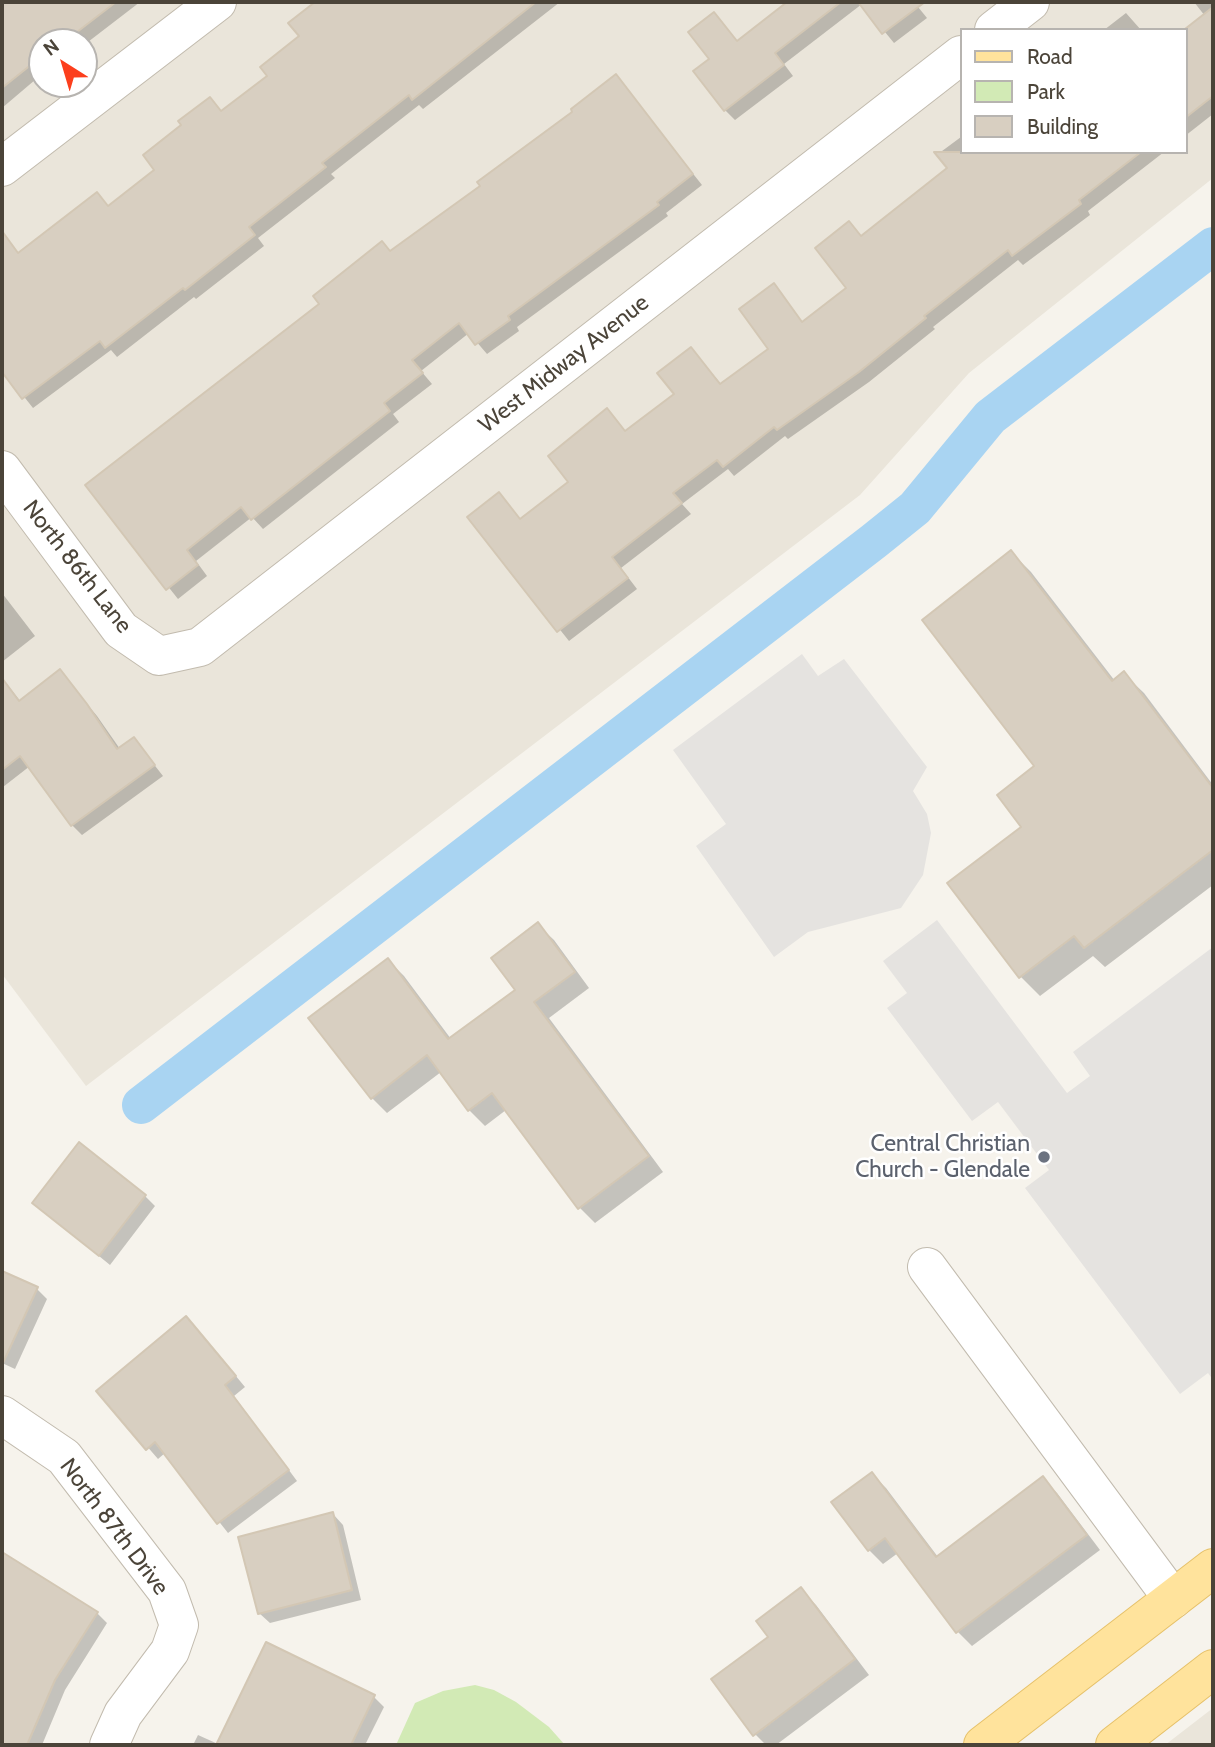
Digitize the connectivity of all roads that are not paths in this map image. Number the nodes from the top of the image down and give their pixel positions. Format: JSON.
{"nodes":[{"id":1,"x":217,"y":2,"type":"edge"},
{"id":2,"x":1030,"y":2,"type":"edge"},
{"id":3,"x":997,"y":28,"type":"edge"},
{"id":4,"x":960,"y":56,"type":"edge"},
{"id":5,"x":2,"y":167,"type":"edge"},
{"id":6,"x":2,"y":470,"type":"edge"},
{"id":7,"x":159,"y":656,"type":"joint"},
{"id":8,"x":927,"y":1268,"type":"dead end"},
{"id":9,"x":2,"y":1415,"type":"edge"},
{"id":10,"x":1213,"y":1568,"type":"edge"},
{"id":11,"x":1173,"y":1599,"type":"junction"},
{"id":12,"x":1213,"y":1669,"type":"edge"},
{"id":13,"x":109,"y":1745,"type":"edge"},
{"id":14,"x":983,"y":1745,"type":"edge"},
{"id":15,"x":1115,"y":1745,"type":"edge"}],
"edges":[{"from":1,"to":5,"type":"street"},
{"from":2,"to":3,"type":"street"},
{"from":4,"to":7,"type":"street","name":"West Midway Avenue"},
{"from":6,"to":7,"type":"street","name":"North 86th Lane"},
{"from":8,"to":11,"type":"street"},
{"from":9,"to":13,"type":"street","name":"North 87th Drive"},
{"from":10,"to":11,"type":"main road"},
{"from":11,"to":14,"type":"main road"},
{"from":12,"to":15,"type":"main road"}]}
